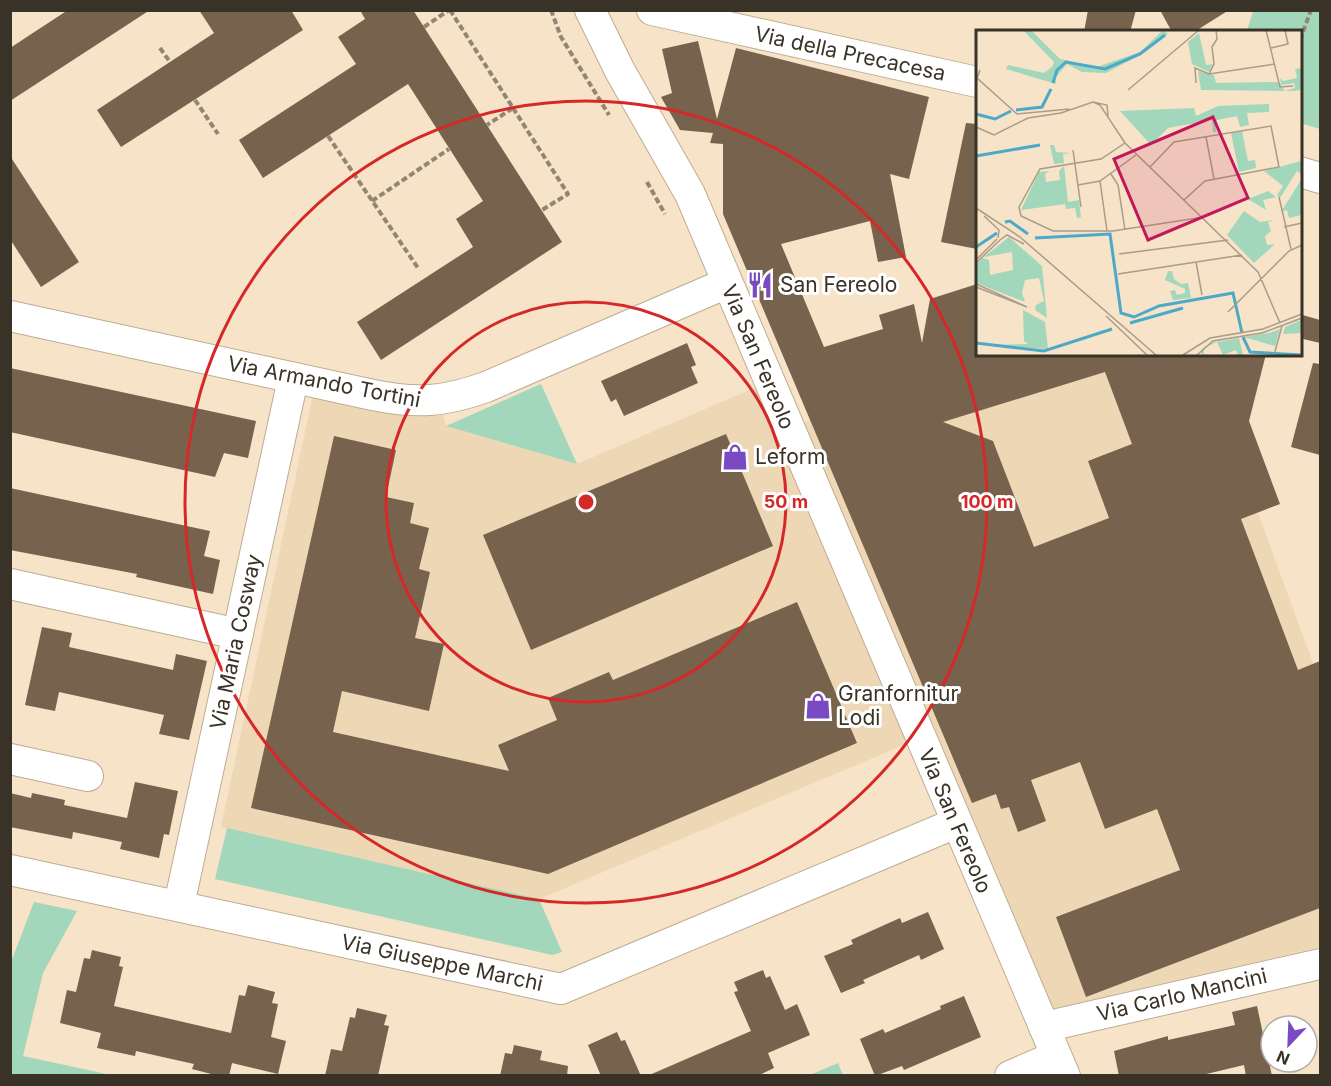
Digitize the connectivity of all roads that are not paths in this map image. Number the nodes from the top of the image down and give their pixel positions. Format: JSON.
{"nodes":[{"id":1,"x":590,"y":10,"type":"edge"},
{"id":2,"x":652,"y":10,"type":"edge"},
{"id":3,"x":976,"y":82,"type":"edge"},
{"id":4,"x":1301,"y":173,"type":"edge"},
{"id":5,"x":1320,"y":178,"type":"edge"},
{"id":6,"x":727,"y":283,"type":"junction"},
{"id":7,"x":10,"y":316,"type":"edge"},
{"id":8,"x":293,"y":378,"type":"junction"},
{"id":9,"x":12,"y":592,"type":"edge"},
{"id":10,"x":238,"y":634,"type":"junction"},
{"id":11,"x":10,"y":759,"type":"edge"},
{"id":12,"x":88,"y":776,"type":"dead end"},
{"id":13,"x":956,"y":823,"type":"junction"},
{"id":14,"x":10,"y":870,"type":"edge"},
{"id":15,"x":179,"y":905,"type":"junction"},
{"id":16,"x":1320,"y":963,"type":"edge"},
{"id":17,"x":1044,"y":1027,"type":"junction"},
{"id":18,"x":1060,"y":1066,"type":"edge"},
{"id":19,"x":1010,"y":1076,"type":"edge"}],
"edges":[{"from":1,"to":6,"type":"street","name":"Via San Fereolo"},
{"from":2,"to":3,"type":"street","name":"Via della Precacesa"},
{"from":4,"to":5,"type":"street"},
{"from":6,"to":8,"type":"street","name":"Via Armando Tortini"},
{"from":6,"to":13,"type":"street","name":"Via San Fereolo"},
{"from":7,"to":8,"type":"street","name":"Via Armando Tortini"},
{"from":8,"to":10,"type":"street","name":"Via Maria Cosway"},
{"from":9,"to":10,"type":"street"},
{"from":10,"to":15,"type":"street","name":"Via Maria Cosway"},
{"from":11,"to":12,"type":"street"},
{"from":13,"to":15,"type":"street","name":"Via Giuseppe Marchi"},
{"from":13,"to":17,"type":"street","name":"Via San Fereolo"},
{"from":14,"to":15,"type":"street","name":"Via Giuseppe Marchi"},
{"from":16,"to":17,"type":"street","name":"Via Carlo Mancini"},
{"from":17,"to":18,"type":"street","name":"Via San Fereolo"},
{"from":18,"to":19,"type":"street"}]}
